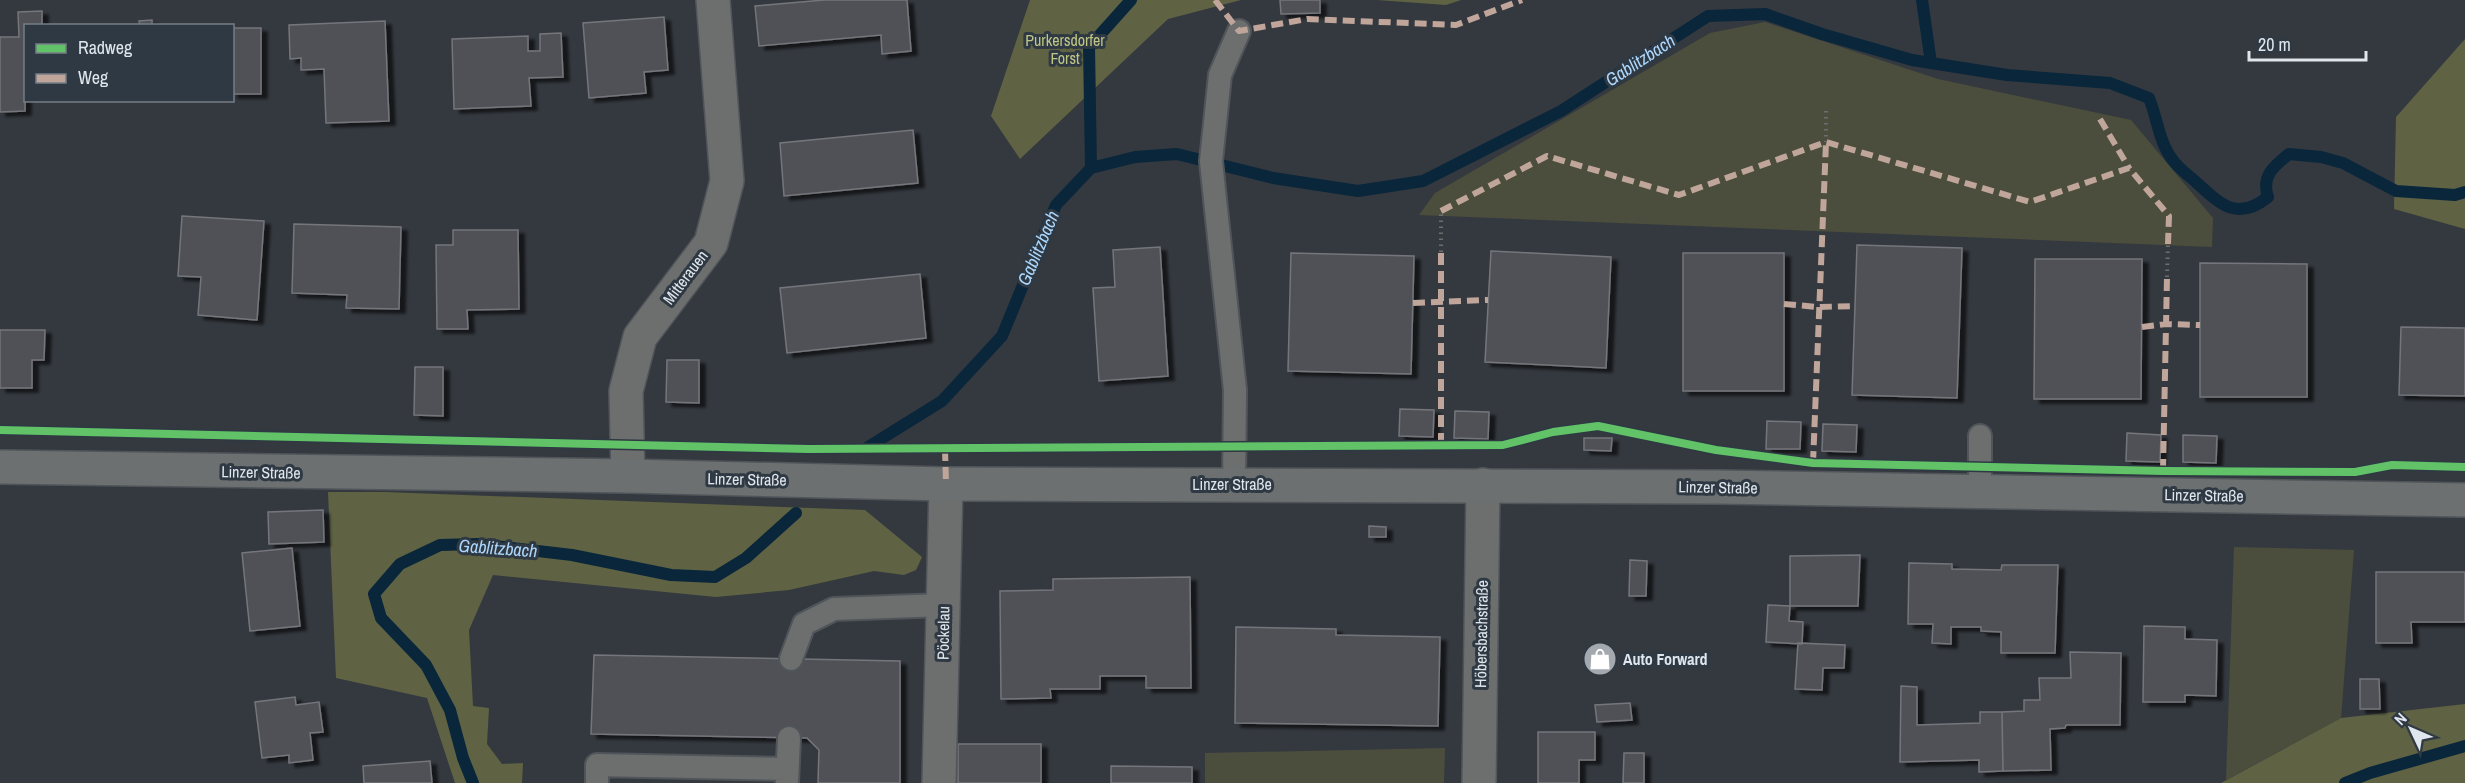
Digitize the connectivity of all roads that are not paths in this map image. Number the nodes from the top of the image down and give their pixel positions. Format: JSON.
{"nodes":[{"id":1,"x":713,"y":0,"type":"edge"},
{"id":2,"x":1239,"y":31,"type":"dead end"},
{"id":3,"x":1980,"y":436,"type":"dead end"},
{"id":4,"x":0,"y":467,"type":"edge"},
{"id":5,"x":628,"y":476,"type":"junction"},
{"id":6,"x":946,"y":484,"type":"junction"},
{"id":7,"x":1234,"y":484,"type":"junction"},
{"id":8,"x":1483,"y":485,"type":"junction"},
{"id":9,"x":1980,"y":492,"type":"junction"},
{"id":10,"x":2465,"y":500,"type":"edge"},
{"id":11,"x":943,"y":605,"type":"junction"},
{"id":12,"x":791,"y":659,"type":"dead end"},
{"id":13,"x":789,"y":738,"type":"dead end"},
{"id":14,"x":787,"y":776,"type":"edge"},
{"id":15,"x":597,"y":783,"type":"edge"},
{"id":16,"x":939,"y":783,"type":"edge"},
{"id":17,"x":1479,"y":783,"type":"edge"}],
"edges":[{"from":1,"to":5,"type":"street","name":"Mitterauen"},
{"from":2,"to":7,"type":"lane"},
{"from":3,"to":9,"type":"lane"},
{"from":4,"to":5,"type":"main road","name":"Linzer Straße"},
{"from":5,"to":6,"type":"main road","name":"Linzer Straße"},
{"from":6,"to":7,"type":"main road","name":"Linzer Straße"},
{"from":6,"to":11,"type":"street","name":"Pöckelau"},
{"from":7,"to":8,"type":"main road","name":"Linzer Straße"},
{"from":8,"to":9,"type":"main road","name":"Linzer Straße"},
{"from":8,"to":17,"type":"street","name":"Höbersbachstraße"},
{"from":9,"to":10,"type":"main road","name":"Linzer Straße"},
{"from":11,"to":12,"type":"lane"},
{"from":11,"to":16,"type":"street","name":"Pöckelau"},
{"from":13,"to":14,"type":"lane"},
{"from":14,"to":15,"type":"lane"}]}
